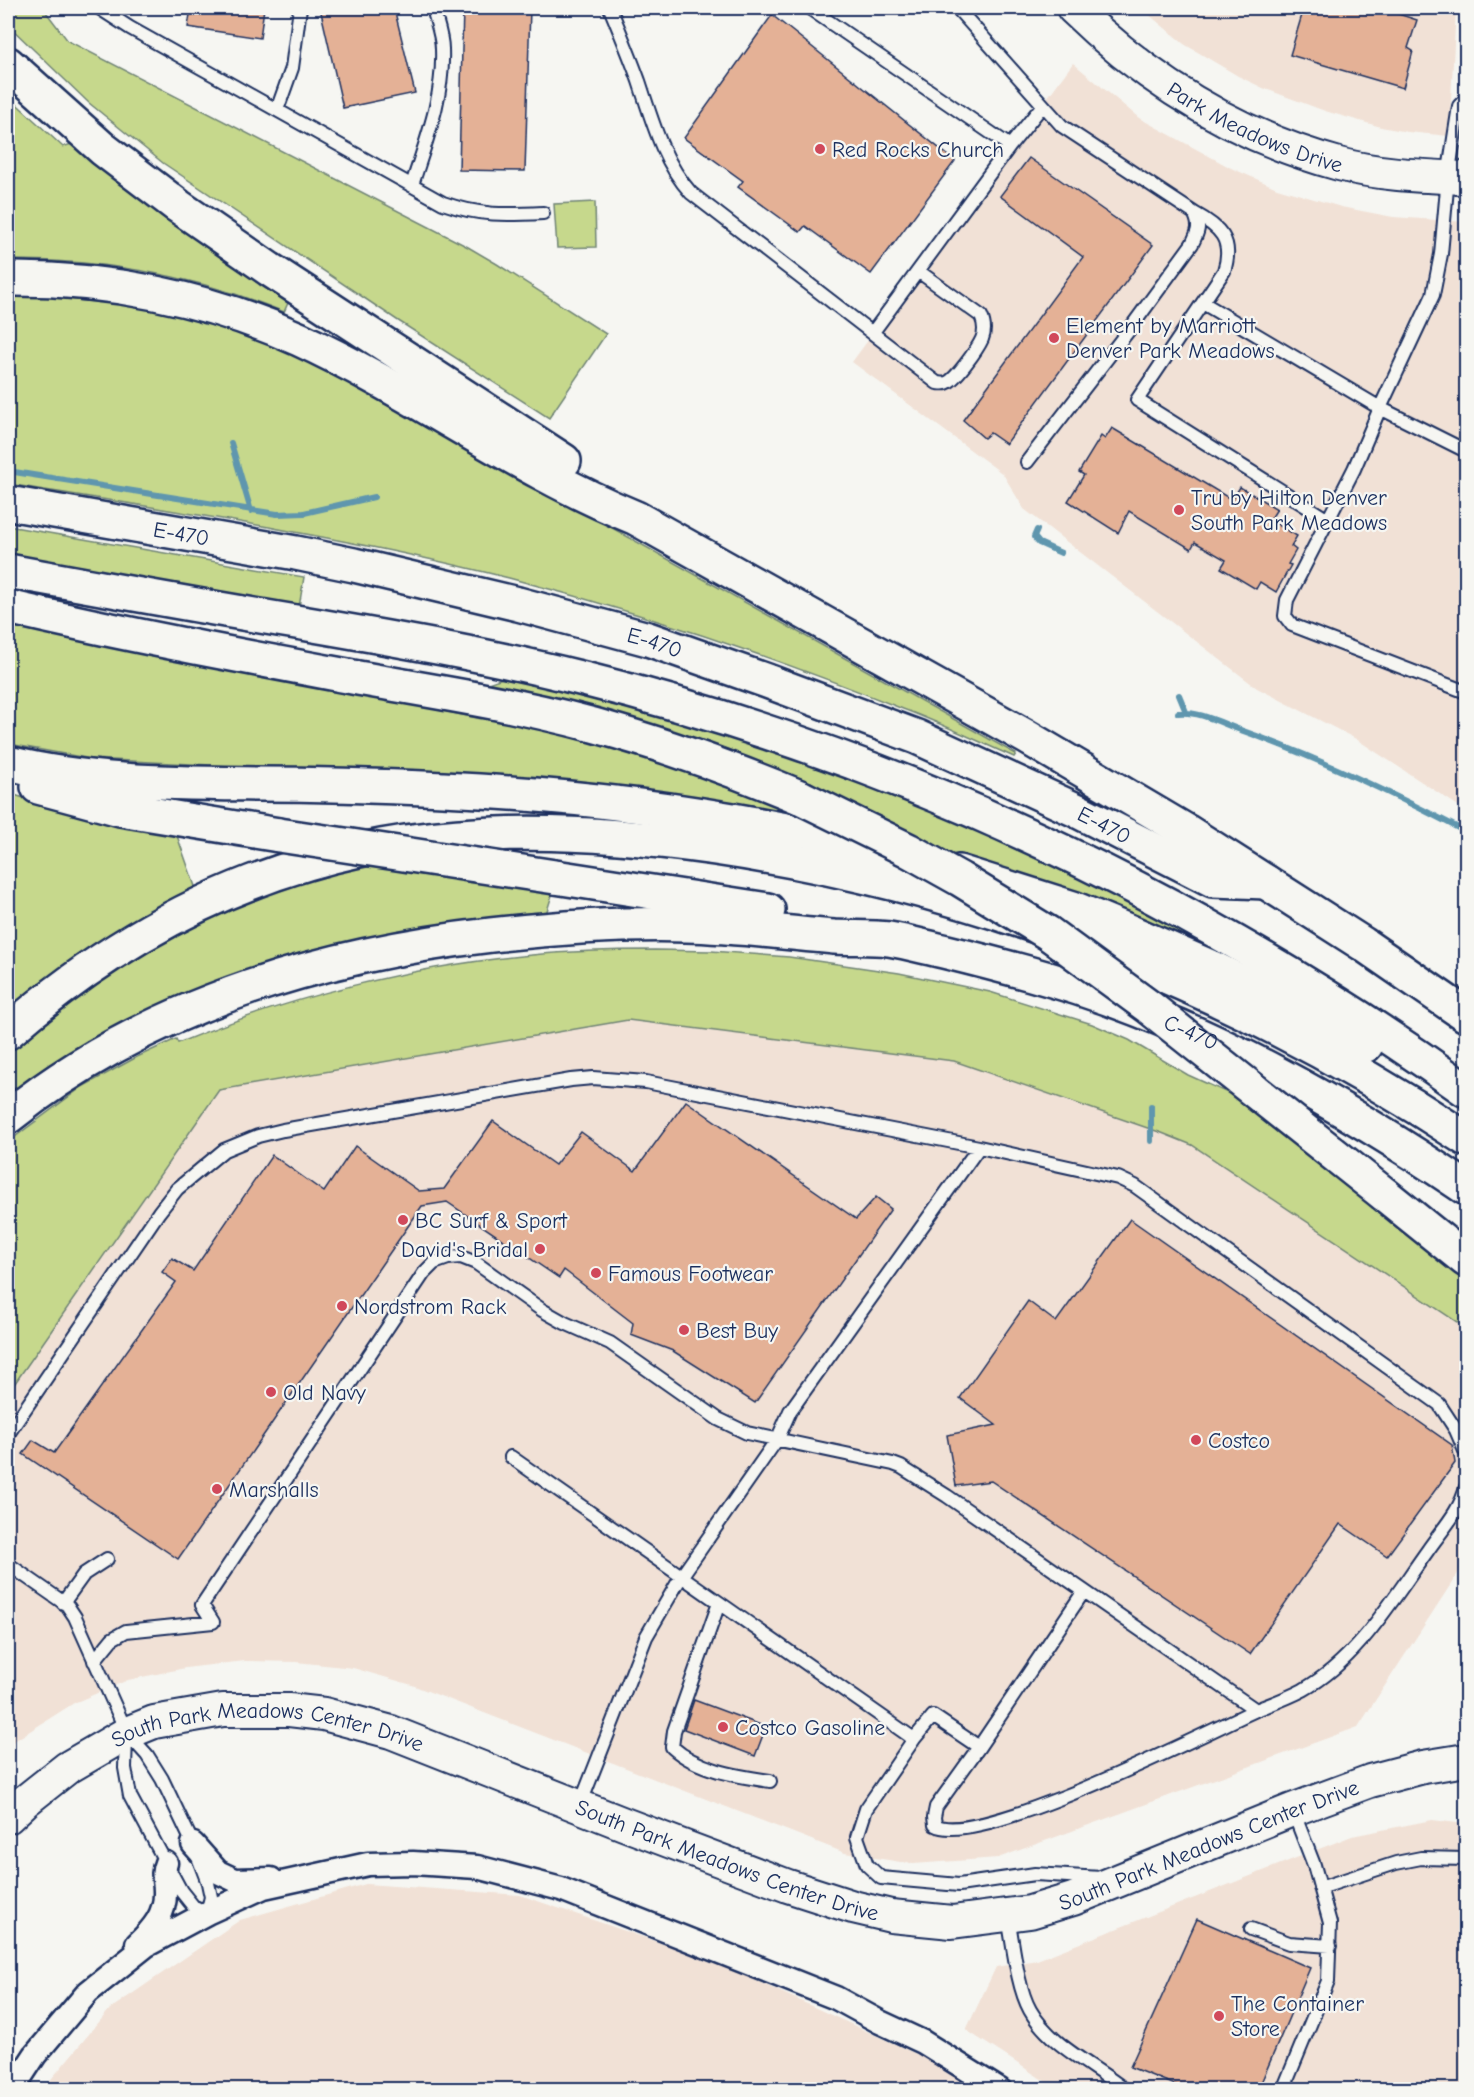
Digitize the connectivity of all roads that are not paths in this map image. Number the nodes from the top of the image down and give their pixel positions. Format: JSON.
{"nodes":[{"id":1,"x":99,"y":8,"type":"edge"},
{"id":2,"x":300,"y":8,"type":"edge"},
{"id":3,"x":433,"y":8,"type":"edge"},
{"id":4,"x":610,"y":8,"type":"edge"},
{"id":5,"x":809,"y":8,"type":"edge"},
{"id":6,"x":957,"y":8,"type":"edge"},
{"id":7,"x":1073,"y":8,"type":"edge"},
{"id":8,"x":8,"y":64,"type":"edge"},
{"id":9,"x":1467,"y":99,"type":"edge"},
{"id":10,"x":1043,"y":105,"type":"junction"},
{"id":11,"x":277,"y":110,"type":"junction"},
{"id":12,"x":1010,"y":146,"type":"junction"},
{"id":13,"x":1457,"y":178,"type":"edge"},
{"id":14,"x":412,"y":185,"type":"junction"},
{"id":15,"x":543,"y":213,"type":"dead end"},
{"id":16,"x":1194,"y":213,"type":"junction"},
{"id":17,"x":918,"y":271,"type":"junction"},
{"id":18,"x":8,"y":279,"type":"edge"},
{"id":19,"x":1203,"y":303,"type":"junction"},
{"id":20,"x":873,"y":332,"type":"junction"},
{"id":21,"x":1380,"y":408,"type":"junction"},
{"id":22,"x":1467,"y":451,"type":"edge"},
{"id":23,"x":1026,"y":462,"type":"dead end"},
{"id":24,"x":8,"y":503,"type":"edge"},
{"id":25,"x":636,"y":518,"type":"junction"},
{"id":26,"x":1328,"y":520,"type":"junction"},
{"id":27,"x":8,"y":571,"type":"edge"},
{"id":28,"x":8,"y":607,"type":"edge"},
{"id":29,"x":1467,"y":692,"type":"edge"},
{"id":30,"x":8,"y":764,"type":"edge"},
{"id":31,"x":8,"y":778,"type":"edge"},
{"id":32,"x":1268,"y":882,"type":"junction"},
{"id":33,"x":888,"y":939,"type":"junction"},
{"id":34,"x":1467,"y":1015,"type":"edge"},
{"id":35,"x":8,"y":1032,"type":"edge"},
{"id":36,"x":1467,"y":1090,"type":"edge"},
{"id":37,"x":1467,"y":1108,"type":"edge"},
{"id":38,"x":8,"y":1118,"type":"edge"},
{"id":39,"x":1467,"y":1139,"type":"edge"},
{"id":40,"x":979,"y":1148,"type":"junction"},
{"id":41,"x":1467,"y":1188,"type":"edge"},
{"id":42,"x":1467,"y":1260,"type":"edge"},
{"id":43,"x":8,"y":1434,"type":"edge"},
{"id":44,"x":778,"y":1438,"type":"junction"},
{"id":45,"x":1467,"y":1453,"type":"edge"},
{"id":46,"x":511,"y":1457,"type":"dead end"},
{"id":47,"x":1467,"y":1487,"type":"edge"},
{"id":48,"x":107,"y":1559,"type":"dead end"},
{"id":49,"x":8,"y":1564,"type":"edge"},
{"id":50,"x":681,"y":1577,"type":"junction"},
{"id":51,"x":1084,"y":1591,"type":"junction"},
{"id":52,"x":63,"y":1603,"type":"junction"},
{"id":53,"x":719,"y":1604,"type":"junction"},
{"id":54,"x":94,"y":1661,"type":"junction"},
{"id":55,"x":1256,"y":1710,"type":"junction"},
{"id":56,"x":127,"y":1733,"type":"junction"},
{"id":57,"x":914,"y":1739,"type":"junction"},
{"id":58,"x":979,"y":1747,"type":"junction"},
{"id":59,"x":1467,"y":1760,"type":"edge"},
{"id":60,"x":770,"y":1781,"type":"dead end"},
{"id":61,"x":579,"y":1806,"type":"junction"},
{"id":62,"x":1292,"y":1810,"type":"junction"},
{"id":63,"x":8,"y":1817,"type":"edge"},
{"id":64,"x":193,"y":1844,"type":"junction"},
{"id":65,"x":1467,"y":1859,"type":"edge"},
{"id":66,"x":166,"y":1863,"type":"junction"},
{"id":67,"x":1123,"y":1879,"type":"junction"},
{"id":68,"x":288,"y":1881,"type":"junction"},
{"id":69,"x":1320,"y":1888,"type":"junction"},
{"id":70,"x":207,"y":1913,"type":"junction"},
{"id":71,"x":1008,"y":1915,"type":"junction"},
{"id":72,"x":1251,"y":1929,"type":"dead end"},
{"id":73,"x":1330,"y":1946,"type":"junction"},
{"id":74,"x":128,"y":1960,"type":"junction"},
{"id":75,"x":12,"y":2090,"type":"edge"},
{"id":76,"x":1000,"y":2090,"type":"edge"},
{"id":77,"x":1125,"y":2090,"type":"edge"},
{"id":78,"x":1284,"y":2090,"type":"edge"}],
"edges":[{"from":1,"to":11,"type":"lane"},
{"from":2,"to":11,"type":"lane"},
{"from":3,"to":14,"type":"lane"},
{"from":4,"to":20,"type":"lane"},
{"from":5,"to":12,"type":"lane"},
{"from":6,"to":10,"type":"lane"},
{"from":7,"to":13,"type":"main road","name":"Park Meadows Drive"},
{"from":8,"to":25,"type":"highway"},
{"from":9,"to":13,"type":"lane"},
{"from":10,"to":12,"type":"lane"},
{"from":10,"to":16,"type":"lane"},
{"from":11,"to":14,"type":"lane"},
{"from":12,"to":17,"type":"lane"},
{"from":13,"to":21,"type":"lane"},
{"from":14,"to":15,"type":"lane"},
{"from":16,"to":19,"type":"lane"},
{"from":16,"to":23,"type":"lane"},
{"from":17,"to":20,"type":"lane"},
{"from":17,"to":20,"type":"lane"},
{"from":18,"to":25,"type":"highway"},
{"from":19,"to":21,"type":"lane"},
{"from":19,"to":26,"type":"lane"},
{"from":21,"to":22,"type":"lane"},
{"from":21,"to":26,"type":"lane"},
{"from":24,"to":32,"type":"highway","name":"E-470"},
{"from":25,"to":32,"type":"highway"},
{"from":26,"to":29,"type":"lane"},
{"from":27,"to":36,"type":"highway"},
{"from":28,"to":42,"type":"highway","bridge":true},
{"from":30,"to":37,"type":"highway"},
{"from":31,"to":33,"type":"highway","bridge":true},
{"from":32,"to":34,"type":"highway"},
{"from":33,"to":38,"type":"highway"},
{"from":33,"to":41,"type":"highway","name":"C-470"},
{"from":35,"to":39,"type":"highway"},
{"from":40,"to":43,"type":"lane"},
{"from":40,"to":44,"type":"lane"},
{"from":40,"to":45,"type":"lane"},
{"from":44,"to":50,"type":"lane"},
{"from":44,"to":51,"type":"lane"},
{"from":44,"to":54,"type":"lane"},
{"from":46,"to":50,"type":"lane"},
{"from":47,"to":55,"type":"lane"},
{"from":48,"to":52,"type":"lane"},
{"from":49,"to":52,"type":"lane"},
{"from":50,"to":53,"type":"lane"},
{"from":50,"to":61,"type":"lane"},
{"from":51,"to":55,"type":"lane"},
{"from":51,"to":58,"type":"lane"},
{"from":52,"to":54,"type":"lane"},
{"from":53,"to":57,"type":"lane"},
{"from":53,"to":60,"type":"lane"},
{"from":54,"to":56,"type":"lane"},
{"from":55,"to":58,"type":"lane"},
{"from":56,"to":61,"type":"main road","name":"South Park Meadows Center Drive"},
{"from":56,"to":63,"type":"main road","name":"South Park Meadows Center Drive"},
{"from":56,"to":64,"type":"lane"},
{"from":56,"to":66,"type":"lane"},
{"from":57,"to":58,"type":"lane"},
{"from":57,"to":67,"type":"lane"},
{"from":59,"to":62,"type":"main road","name":"South Park Meadows Center Drive"},
{"from":61,"to":71,"type":"main road","name":"South Park Meadows Center Drive"},
{"from":62,"to":67,"type":"main road","name":"South Park Meadows Center Drive"},
{"from":62,"to":69,"type":"lane"},
{"from":64,"to":68,"type":"street"},
{"from":64,"to":70,"type":"lane"},
{"from":65,"to":69,"type":"lane"},
{"from":66,"to":70,"type":"lane"},
{"from":66,"to":74,"type":"street"},
{"from":67,"to":71,"type":"main road","name":"South Park Meadows Center Drive"},
{"from":68,"to":70,"type":"street"},
{"from":68,"to":76,"type":"street"},
{"from":69,"to":73,"type":"lane"},
{"from":70,"to":74,"type":"street"},
{"from":71,"to":77,"type":"lane"},
{"from":72,"to":73,"type":"lane"},
{"from":73,"to":78,"type":"lane"},
{"from":74,"to":75,"type":"street"}]}
